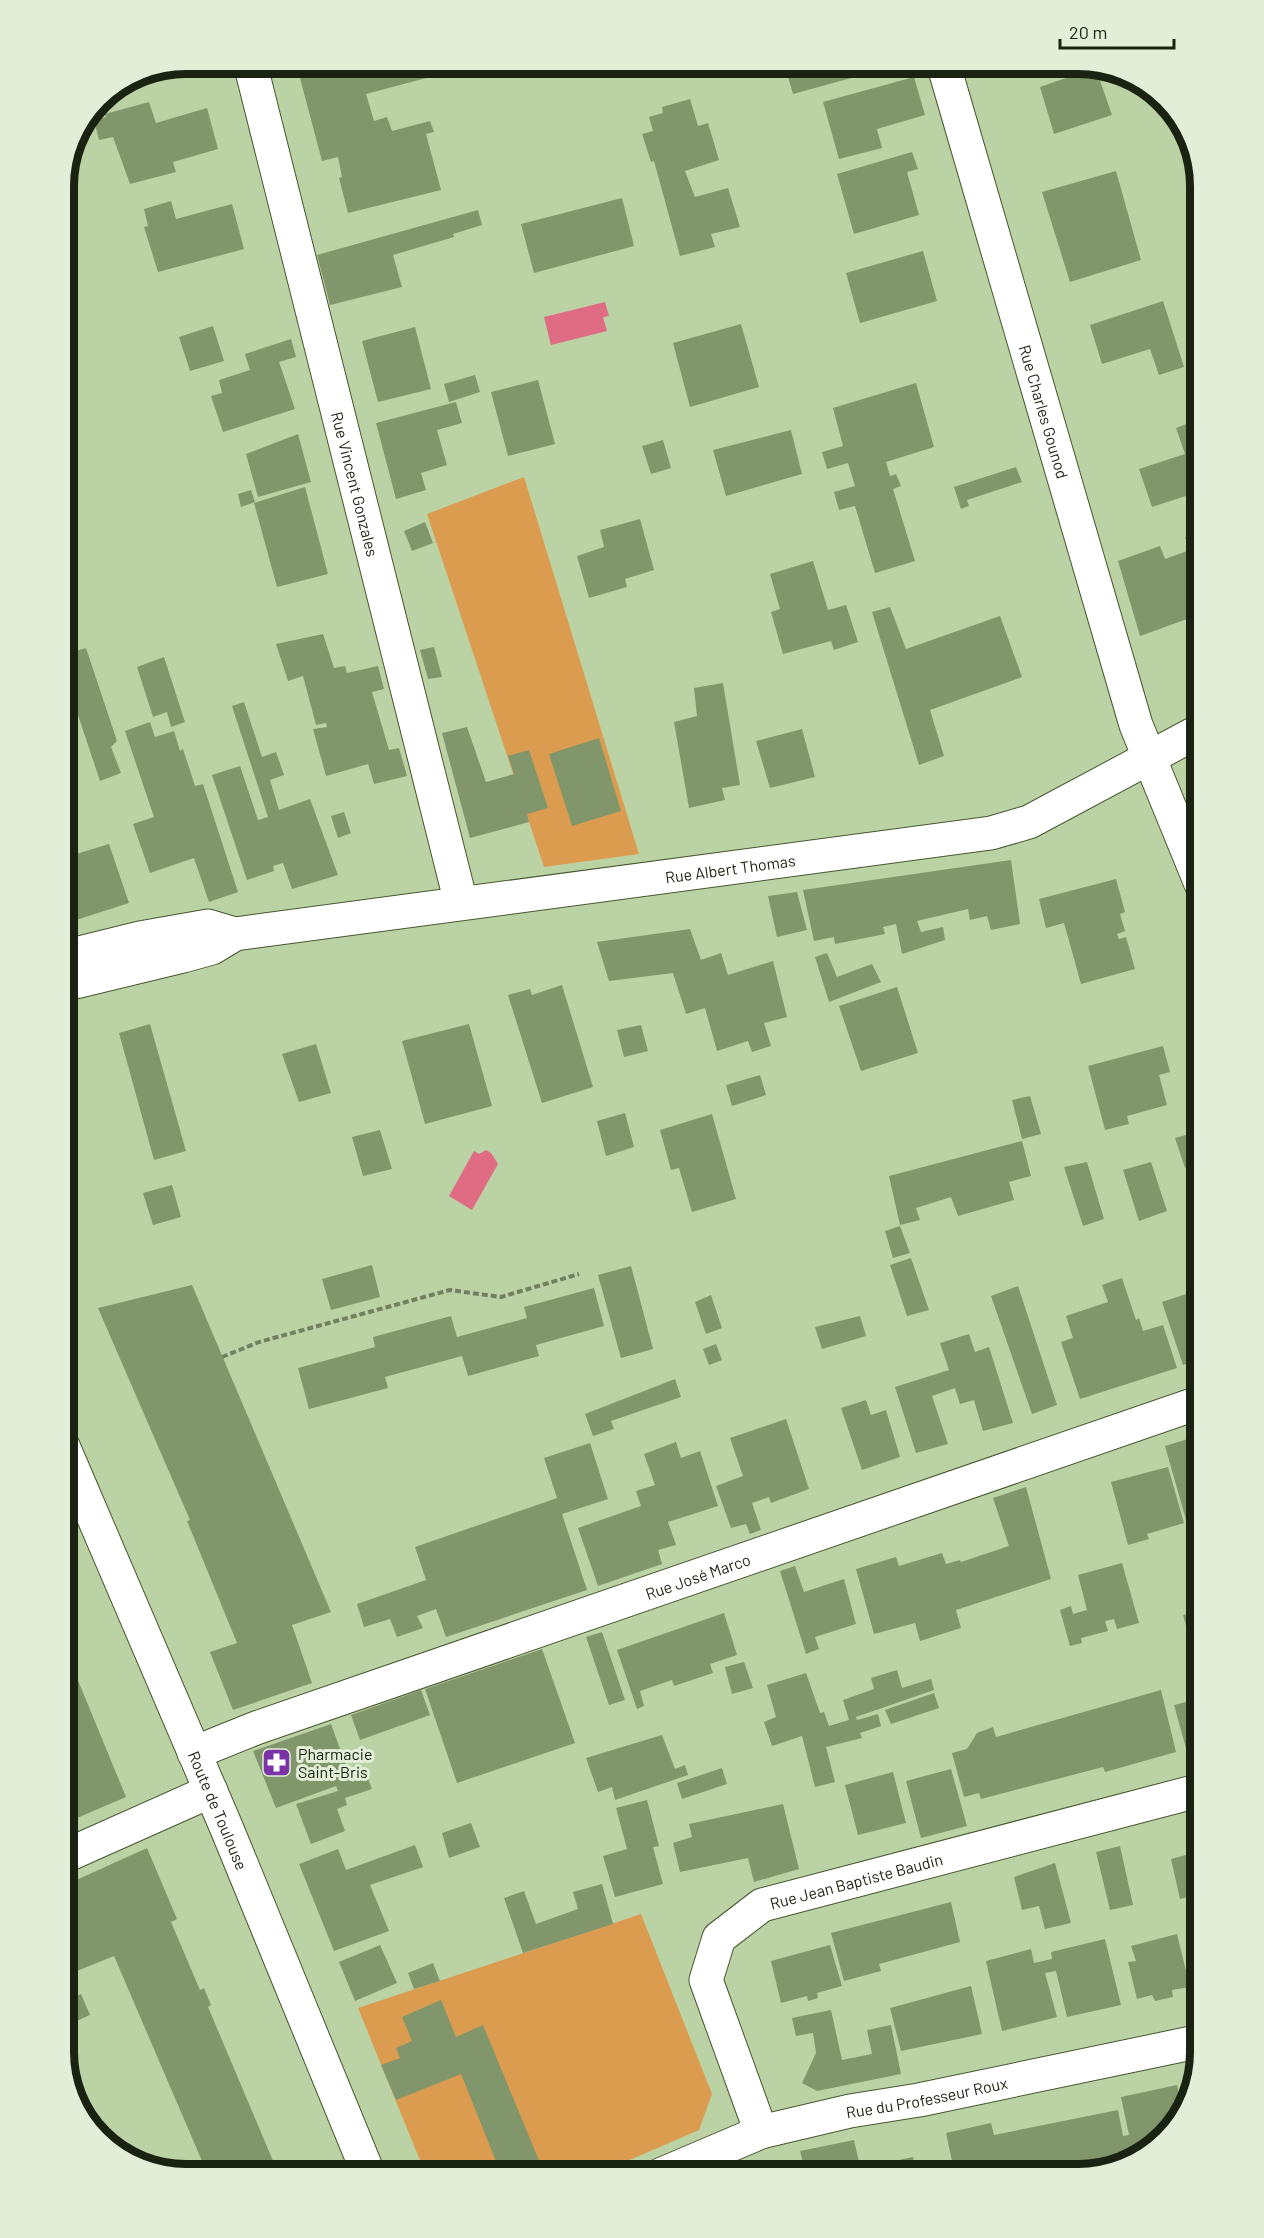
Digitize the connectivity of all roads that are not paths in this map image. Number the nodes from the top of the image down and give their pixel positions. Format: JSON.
{"nodes":[{"id":1,"x":253,"y":74,"type":"edge"},
{"id":2,"x":946,"y":74,"type":"edge"},
{"id":3,"x":1190,"y":736,"type":"edge"},
{"id":4,"x":1149,"y":758,"type":"junction"},
{"id":5,"x":1190,"y":857,"type":"edge"},
{"id":6,"x":461,"y":903,"type":"junction"},
{"id":7,"x":235,"y":934,"type":"junction"},
{"id":8,"x":74,"y":954,"type":"edge"},
{"id":9,"x":74,"y":982,"type":"edge"},
{"id":10,"x":1190,"y":1406,"type":"edge"},
{"id":11,"x":74,"y":1472,"type":"edge"},
{"id":12,"x":194,"y":1753,"type":"junction"},
{"id":13,"x":211,"y":1791,"type":"junction"},
{"id":14,"x":1190,"y":1793,"type":"edge"},
{"id":15,"x":74,"y":1852,"type":"edge"},
{"id":16,"x":1190,"y":2043,"type":"edge"},
{"id":17,"x":761,"y":2132,"type":"junction"},
{"id":18,"x":364,"y":2164,"type":"edge"},
{"id":19,"x":686,"y":2164,"type":"edge"}],
"edges":[{"from":1,"to":6,"type":"street","name":"Rue Vincent Gonzales"},
{"from":2,"to":4,"type":"street","name":"Rue Charles Gounod"},
{"from":3,"to":4,"type":"street","name":"Rue Albert Thomas"},
{"from":4,"to":5,"type":"street","name":"Rue Charles Gounod"},
{"from":4,"to":6,"type":"street","name":"Rue Albert Thomas"},
{"from":6,"to":7,"type":"street","name":"Rue Albert Thomas"},
{"from":7,"to":8,"type":"street","name":"Rue Albert Thomas"},
{"from":7,"to":9,"type":"street","name":"Rue Albert Thomas"},
{"from":10,"to":12,"type":"street","name":"Rue José Marco"},
{"from":11,"to":12,"type":"street","name":"Route de Toulouse"},
{"from":12,"to":13,"type":"street","name":"Route de Toulouse"},
{"from":13,"to":15,"type":"street"},
{"from":13,"to":18,"type":"street","name":"Route de Toulouse"},
{"from":14,"to":17,"type":"street","name":"Rue Jean Baptiste Baudin"},
{"from":16,"to":17,"type":"street","name":"Rue du Professeur Roux"},
{"from":17,"to":19,"type":"street","name":"Rue du Professeur Roux"}]}
